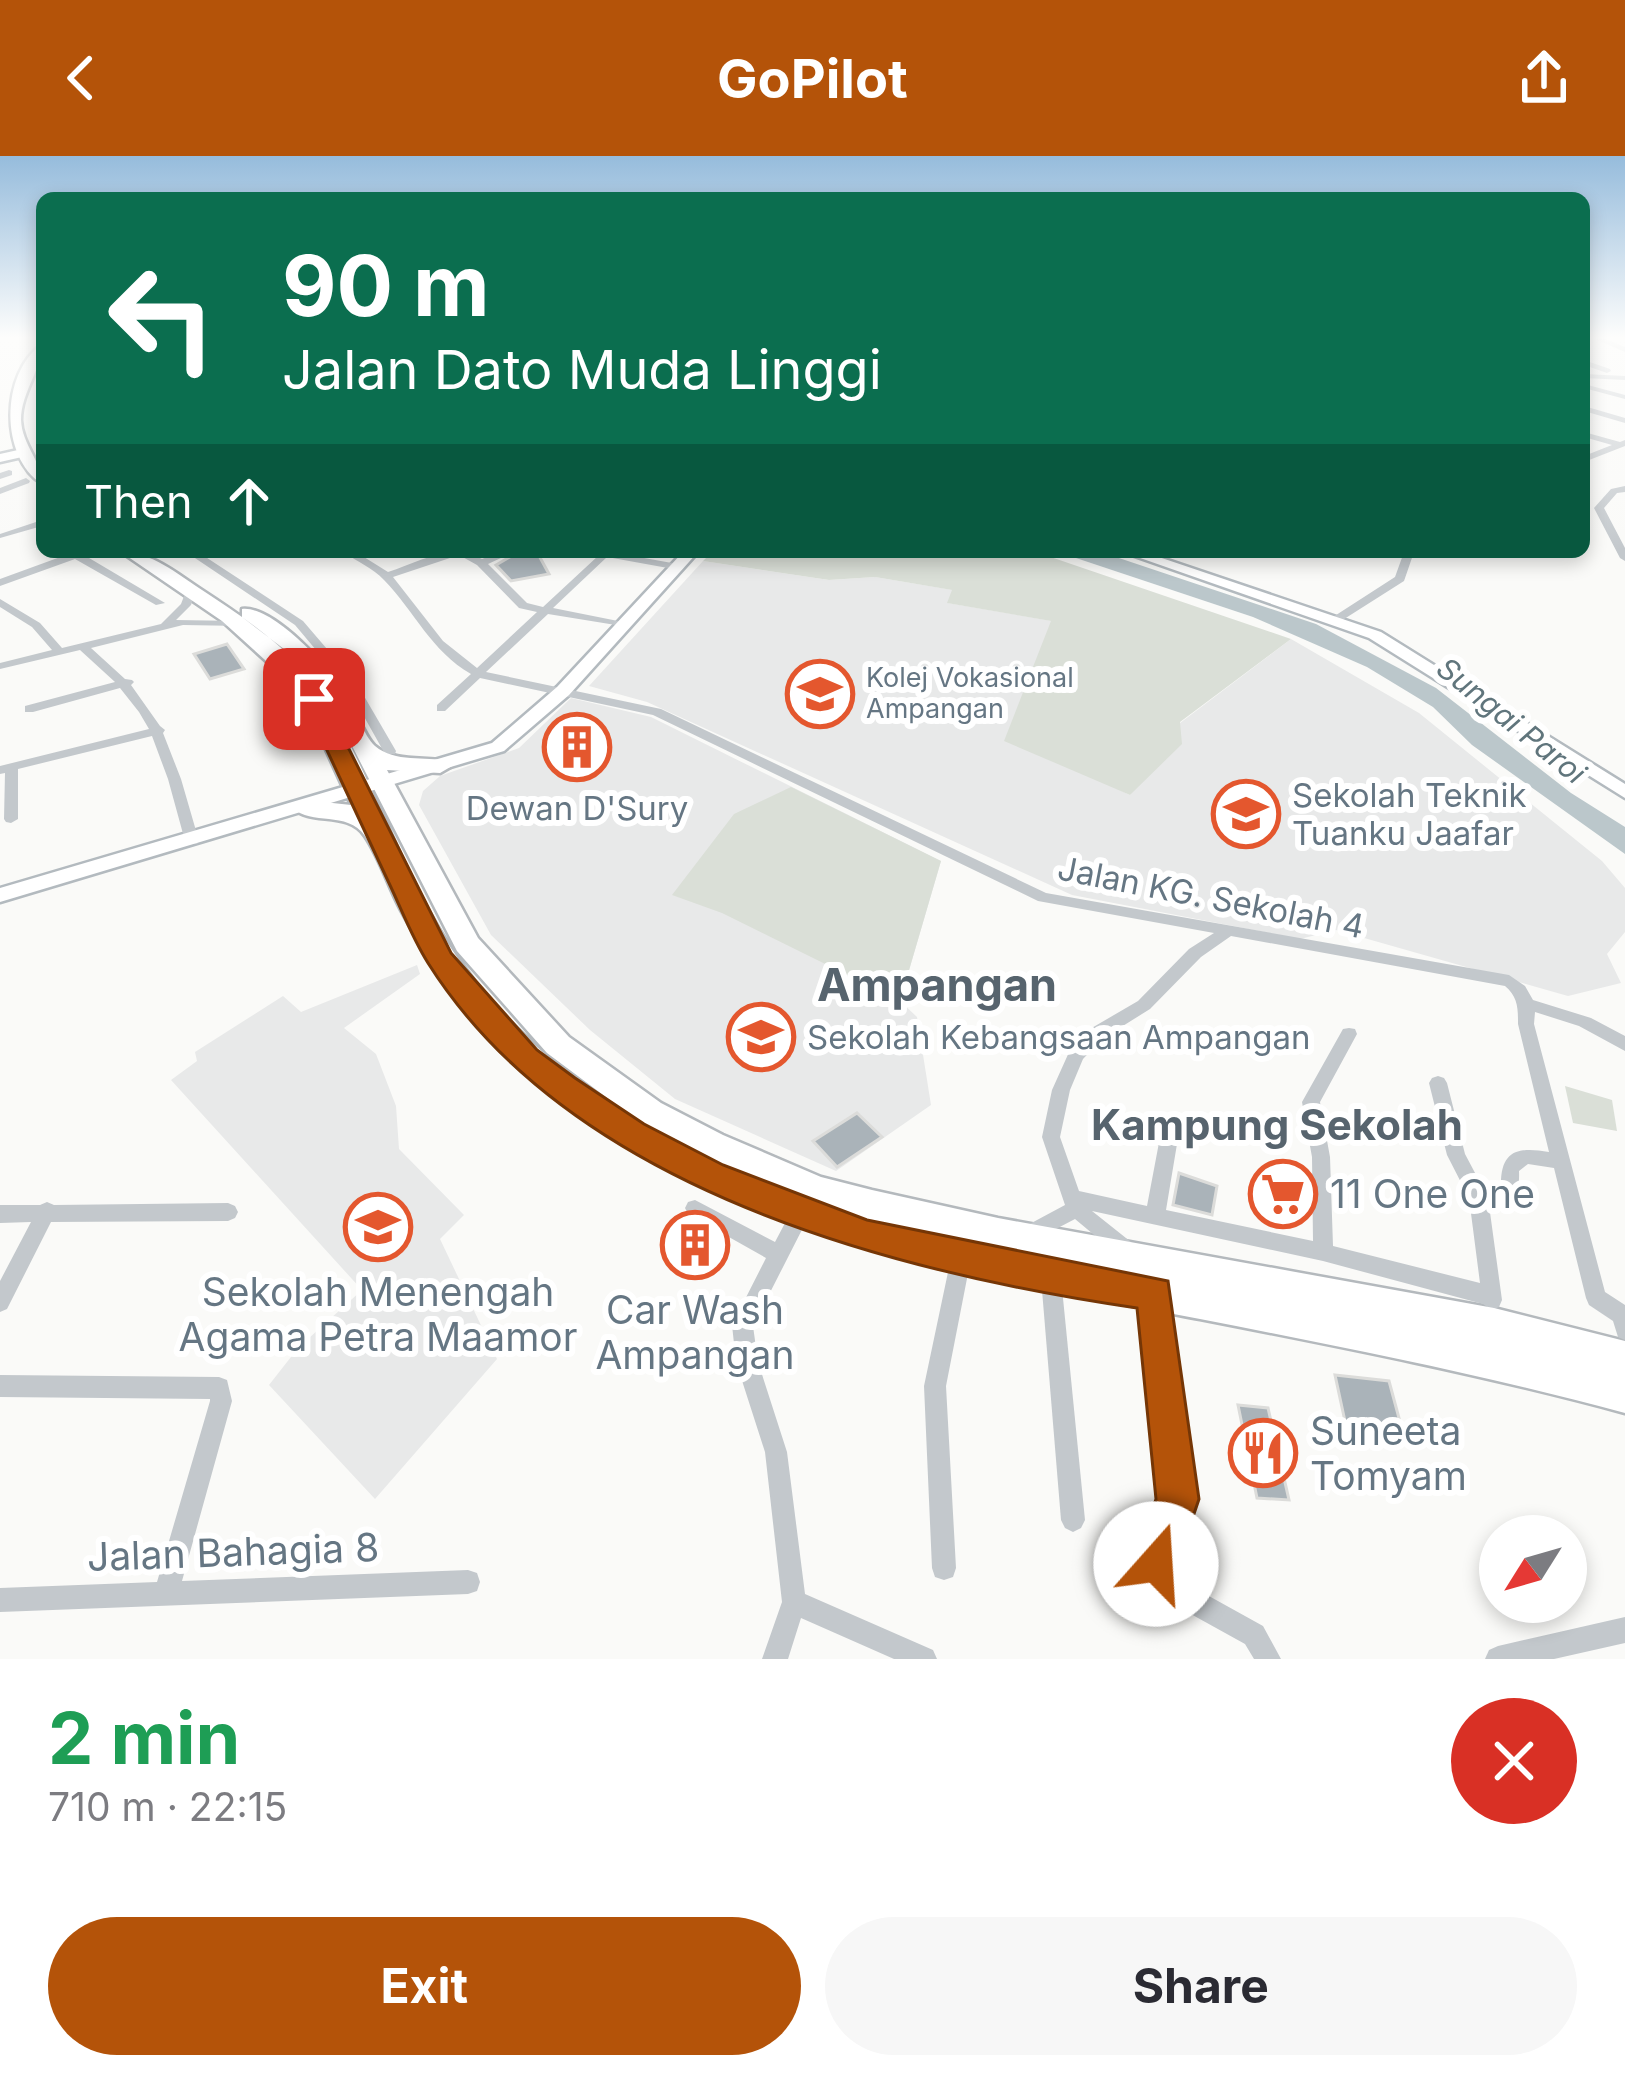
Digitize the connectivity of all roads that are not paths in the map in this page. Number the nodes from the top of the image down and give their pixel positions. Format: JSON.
{"nodes":[{"id":1,"x":8,"y":409,"type":"edge"},
{"id":2,"x":1590,"y":410,"type":"edge"},
{"id":3,"x":1625,"y":421,"type":"edge"},
{"id":4,"x":1590,"y":436,"type":"edge"},
{"id":5,"x":1623,"y":444,"type":"edge"},
{"id":6,"x":1590,"y":457,"type":"edge"},
{"id":7,"x":12,"y":468,"type":"edge"},
{"id":8,"x":36,"y":488,"type":"edge"},
{"id":9,"x":1625,"y":489,"type":"edge"},
{"id":10,"x":0,"y":490,"type":"edge"},
{"id":11,"x":36,"y":525,"type":"edge"},
{"id":12,"x":3,"y":536,"type":"edge"},
{"id":13,"x":66,"y":558,"type":"edge"},
{"id":14,"x":88,"y":558,"type":"edge"},
{"id":15,"x":139,"y":558,"type":"edge"},
{"id":16,"x":165,"y":558,"type":"edge"},
{"id":17,"x":199,"y":558,"type":"edge"},
{"id":18,"x":358,"y":558,"type":"edge"},
{"id":19,"x":441,"y":558,"type":"edge"},
{"id":20,"x":471,"y":558,"type":"edge"},
{"id":21,"x":494,"y":558,"type":"edge"},
{"id":22,"x":593,"y":558,"type":"edge"},
{"id":23,"x":622,"y":558,"type":"edge"},
{"id":24,"x":686,"y":558,"type":"edge"},
{"id":25,"x":1149,"y":558,"type":"edge"},
{"id":26,"x":1407,"y":558,"type":"edge"},
{"id":27,"x":1625,"y":558,"type":"edge"},
{"id":28,"x":481,"y":563,"type":"junction"},
{"id":29,"x":679,"y":567,"type":"junction"},
{"id":30,"x":387,"y":576,"type":"junction"},
{"id":31,"x":0,"y":582,"type":"edge"},
{"id":32,"x":191,"y":591,"type":"junction"},
{"id":33,"x":0,"y":602,"type":"edge"},
{"id":34,"x":160,"y":603,"type":"dead end"},
{"id":35,"x":546,"y":611,"type":"junction"},
{"id":36,"x":1337,"y":619,"type":"junction"},
{"id":37,"x":241,"y":624,"type":"junction"},
{"id":38,"x":624,"y":625,"type":"junction"},
{"id":39,"x":164,"y":626,"type":"junction"},
{"id":40,"x":288,"y":627,"type":"junction"},
{"id":41,"x":82,"y":646,"type":"junction"},
{"id":42,"x":59,"y":651,"type":"junction"},
{"id":43,"x":0,"y":666,"type":"edge"},
{"id":44,"x":478,"y":674,"type":"junction"},
{"id":45,"x":128,"y":682,"type":"junction"},
{"id":46,"x":563,"y":691,"type":"junction"},
{"id":47,"x":441,"y":708,"type":"dead end"},
{"id":48,"x":29,"y":709,"type":"dead end"},
{"id":49,"x":159,"y":730,"type":"junction"},
{"id":50,"x":440,"y":766,"type":"junction"},
{"id":51,"x":6,"y":768,"type":"edge"},
{"id":52,"x":368,"y":768,"type":"junction"},
{"id":53,"x":1625,"y":792,"type":"edge"},
{"id":54,"x":305,"y":808,"type":"junction"},
{"id":55,"x":10,"y":819,"type":"dead end"},
{"id":56,"x":389,"y":823,"type":"junction"},
{"id":57,"x":192,"y":841,"type":"junction"},
{"id":58,"x":0,"y":895,"type":"edge"},
{"id":59,"x":1225,"y":933,"type":"junction"},
{"id":60,"x":1527,"y":1004,"type":"junction"},
{"id":61,"x":1349,"y":1034,"type":"dead end"},
{"id":62,"x":1625,"y":1044,"type":"edge"},
{"id":63,"x":1438,"y":1083,"type":"dead end"},
{"id":64,"x":1170,"y":1132,"type":"dead end"},
{"id":65,"x":1563,"y":1162,"type":"junction"},
{"id":66,"x":1478,"y":1197,"type":"junction"},
{"id":67,"x":1077,"y":1204,"type":"junction"},
{"id":68,"x":695,"y":1208,"type":"dead end"},
{"id":69,"x":47,"y":1210,"type":"junction"},
{"id":70,"x":228,"y":1212,"type":"dead end"},
{"id":71,"x":801,"y":1212,"type":"junction"},
{"id":72,"x":0,"y":1214,"type":"edge"},
{"id":73,"x":1155,"y":1216,"type":"junction"},
{"id":74,"x":998,"y":1234,"type":"junction"},
{"id":75,"x":1323,"y":1252,"type":"junction"},
{"id":76,"x":776,"y":1253,"type":"junction"},
{"id":77,"x":961,"y":1258,"type":"junction"},
{"id":78,"x":1154,"y":1277,"type":"junction"},
{"id":79,"x":1051,"y":1278,"type":"junction"},
{"id":80,"x":0,"y":1302,"type":"edge"},
{"id":81,"x":1493,"y":1311,"type":"junction"},
{"id":82,"x":1625,"y":1330,"type":"edge"},
{"id":83,"x":1625,"y":1360,"type":"edge"},
{"id":84,"x":0,"y":1386,"type":"edge"},
{"id":85,"x":1625,"y":1393,"type":"edge"},
{"id":86,"x":1073,"y":1520,"type":"dead end"},
{"id":87,"x":944,"y":1568,"type":"dead end"},
{"id":88,"x":468,"y":1582,"type":"dead end"},
{"id":89,"x":166,"y":1594,"type":"junction"},
{"id":90,"x":0,"y":1600,"type":"edge"},
{"id":91,"x":794,"y":1601,"type":"junction"},
{"id":92,"x":1625,"y":1630,"type":"edge"},
{"id":93,"x":775,"y":1659,"type":"edge"},
{"id":94,"x":924,"y":1659,"type":"edge"},
{"id":95,"x":1268,"y":1659,"type":"edge"},
{"id":96,"x":1498,"y":1659,"type":"edge"}],
"edges":[{"from":1,"to":7,"type":"highway"},
{"from":2,"to":3,"type":"street"},
{"from":4,"to":5,"type":"street"},
{"from":5,"to":6,"type":"street"},
{"from":7,"to":8,"type":"highway"},
{"from":7,"to":10,"type":"street"},
{"from":9,"to":27,"type":"street"},
{"from":11,"to":12,"type":"street"},
{"from":13,"to":31,"type":"street"},
{"from":14,"to":34,"type":"street"},
{"from":15,"to":32,"type":"highway"},
{"from":16,"to":40,"type":"highway"},
{"from":17,"to":40,"type":"street"},
{"from":18,"to":30,"type":"street"},
{"from":19,"to":30,"type":"street"},
{"from":20,"to":28,"type":"street"},
{"from":21,"to":28,"type":"street"},
{"from":22,"to":35,"type":"street"},
{"from":23,"to":29,"type":"street"},
{"from":24,"to":29,"type":"street"},
{"from":25,"to":36,"type":"street"},
{"from":26,"to":36,"type":"street"},
{"from":28,"to":35,"type":"street"},
{"from":29,"to":38,"type":"street"},
{"from":30,"to":44,"type":"street"},
{"from":32,"to":37,"type":"highway"},
{"from":32,"to":39,"type":"street"},
{"from":33,"to":42,"type":"street"},
{"from":35,"to":38,"type":"street"},
{"from":35,"to":44,"type":"street"},
{"from":36,"to":53,"type":"street"},
{"from":37,"to":39,"type":"street"},
{"from":37,"to":52,"type":"highway"},
{"from":38,"to":46,"type":"street"},
{"from":39,"to":41,"type":"street"},
{"from":40,"to":52,"type":"highway"},
{"from":41,"to":42,"type":"street"},
{"from":41,"to":45,"type":"street"},
{"from":42,"to":43,"type":"street"},
{"from":44,"to":46,"type":"street","name":"Jalan KG. Sekolah 4"},
{"from":44,"to":47,"type":"street"},
{"from":45,"to":48,"type":"street"},
{"from":45,"to":49,"type":"street"},
{"from":46,"to":50,"type":"street"},
{"from":46,"to":59,"type":"street","name":"Jalan KG. Sekolah 4"},
{"from":49,"to":51,"type":"street"},
{"from":49,"to":57,"type":"street"},
{"from":50,"to":52,"type":"street"},
{"from":50,"to":52,"type":"highway"},
{"from":50,"to":56,"type":"highway"},
{"from":51,"to":55,"type":"street"},
{"from":52,"to":54,"type":"highway"},
{"from":52,"to":56,"type":"highway"},
{"from":54,"to":56,"type":"highway"},
{"from":54,"to":57,"type":"street"},
{"from":56,"to":71,"type":"highway"},
{"from":56,"to":74,"type":"highway"},
{"from":57,"to":58,"type":"street"},
{"from":59,"to":60,"type":"street","name":"Jalan KG. Sekolah 4"},
{"from":59,"to":67,"type":"street"},
{"from":60,"to":62,"type":"street","name":"Jalan KG. Sekolah 4"},
{"from":60,"to":65,"type":"street"},
{"from":61,"to":75,"type":"street"},
{"from":63,"to":66,"type":"street"},
{"from":64,"to":73,"type":"street"},
{"from":65,"to":66,"type":"street"},
{"from":65,"to":82,"type":"street"},
{"from":66,"to":81,"type":"street"},
{"from":67,"to":73,"type":"street"},
{"from":67,"to":74,"type":"street"},
{"from":67,"to":78,"type":"street"},
{"from":68,"to":76,"type":"street"},
{"from":69,"to":70,"type":"street"},
{"from":69,"to":72,"type":"street"},
{"from":69,"to":80,"type":"street"},
{"from":71,"to":76,"type":"street"},
{"from":71,"to":77,"type":"highway"},
{"from":73,"to":75,"type":"street"},
{"from":74,"to":78,"type":"highway"},
{"from":75,"to":81,"type":"street"},
{"from":76,"to":91,"type":"street"},
{"from":77,"to":79,"type":"highway"},
{"from":77,"to":87,"type":"street"},
{"from":78,"to":79,"type":"highway"},
{"from":78,"to":81,"type":"highway"},
{"from":78,"to":85,"type":"highway"},
{"from":78,"to":95,"type":"street"},
{"from":79,"to":86,"type":"street"},
{"from":81,"to":83,"type":"highway"},
{"from":84,"to":89,"type":"street"},
{"from":88,"to":89,"type":"street","name":"Jalan Bahagia 8"},
{"from":89,"to":90,"type":"street","name":"Jalan Bahagia 8"},
{"from":91,"to":93,"type":"street"},
{"from":91,"to":94,"type":"street"},
{"from":92,"to":96,"type":"street"}]}
